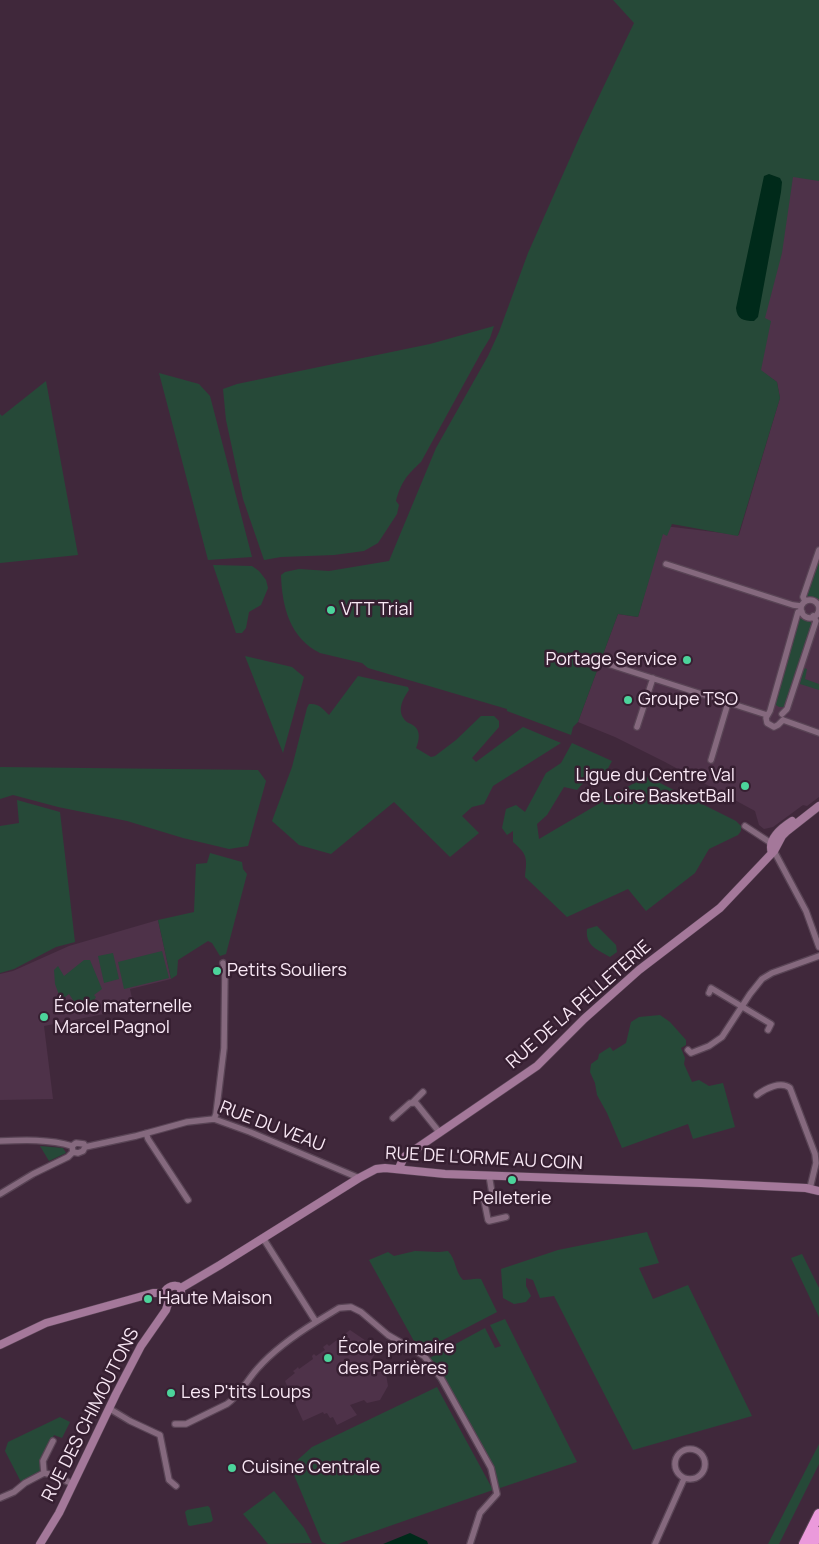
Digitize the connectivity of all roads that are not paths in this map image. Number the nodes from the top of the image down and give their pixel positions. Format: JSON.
{"nodes":[{"id":1,"x":819,"y":550,"type":"edge"},
{"id":2,"x":666,"y":564,"type":"dead end"},
{"id":3,"x":803,"y":606,"type":"junction"},
{"id":4,"x":818,"y":606,"type":"edge"},
{"id":5,"x":813,"y":616,"type":"junction"},
{"id":6,"x":608,"y":664,"type":"dead end"},
{"id":7,"x":653,"y":678,"type":"junction"},
{"id":8,"x":728,"y":703,"type":"junction"},
{"id":9,"x":768,"y":713,"type":"junction"},
{"id":10,"x":782,"y":717,"type":"junction"},
{"id":11,"x":637,"y":727,"type":"dead end"},
{"id":12,"x":819,"y":732,"type":"edge"},
{"id":13,"x":711,"y":760,"type":"dead end"},
{"id":14,"x":818,"y":810,"type":"edge"},
{"id":15,"x":745,"y":826,"type":"dead end"},
{"id":16,"x":772,"y":849,"type":"junction"},
{"id":17,"x":816,"y":930,"type":"edge"},
{"id":18,"x":819,"y":947,"type":"edge"},
{"id":19,"x":819,"y":956,"type":"edge"},
{"id":20,"x":223,"y":963,"type":"dead end"},
{"id":21,"x":709,"y":993,"type":"dead end"},
{"id":22,"x":742,"y":1007,"type":"junction"},
{"id":23,"x":768,"y":1030,"type":"dead end"},
{"id":24,"x":688,"y":1050,"type":"dead end"},
{"id":25,"x":423,"y":1092,"type":"dead end"},
{"id":26,"x":757,"y":1095,"type":"dead end"},
{"id":27,"x":412,"y":1102,"type":"junction"},
{"id":28,"x":393,"y":1118,"type":"dead end"},
{"id":29,"x":214,"y":1119,"type":"junction"},
{"id":30,"x":146,"y":1133,"type":"junction"},
{"id":31,"x":440,"y":1133,"type":"junction"},
{"id":32,"x":0,"y":1141,"type":"edge"},
{"id":33,"x":73,"y":1149,"type":"junction"},
{"id":34,"x":399,"y":1168,"type":"junction"},
{"id":35,"x":489,"y":1175,"type":"junction"},
{"id":36,"x":359,"y":1178,"type":"junction"},
{"id":37,"x":810,"y":1188,"type":"junction"},
{"id":38,"x":819,"y":1191,"type":"edge"},
{"id":39,"x":0,"y":1194,"type":"edge"},
{"id":40,"x":188,"y":1200,"type":"dead end"},
{"id":41,"x":506,"y":1217,"type":"dead end"},
{"id":42,"x":264,"y":1238,"type":"junction"},
{"id":43,"x":181,"y":1288,"type":"junction"},
{"id":44,"x":164,"y":1293,"type":"junction"},
{"id":45,"x":169,"y":1300,"type":"junction"},
{"id":46,"x":316,"y":1322,"type":"junction"},
{"id":47,"x":0,"y":1345,"type":"edge"},
{"id":48,"x":110,"y":1409,"type":"junction"},
{"id":49,"x":175,"y":1424,"type":"dead end"},
{"id":50,"x":54,"y":1441,"type":"dead end"},
{"id":51,"x":44,"y":1473,"type":"junction"},
{"id":52,"x":684,"y":1478,"type":"junction"},
{"id":53,"x":72,"y":1484,"type":"junction"},
{"id":54,"x":176,"y":1486,"type":"dead end"},
{"id":55,"x":0,"y":1498,"type":"edge"},
{"id":56,"x":819,"y":1514,"type":"edge"},
{"id":57,"x":819,"y":1532,"type":"edge"},
{"id":58,"x":471,"y":1543,"type":"edge"},
{"id":59,"x":807,"y":1543,"type":"edge"},
{"id":60,"x":40,"y":1544,"type":"edge"},
{"id":61,"x":654,"y":1544,"type":"edge"}],
"edges":[{"from":1,"to":3,"type":"street"},
{"from":2,"to":3,"type":"street"},
{"from":3,"to":4,"type":"street"},
{"from":3,"to":5,"type":"street"},
{"from":3,"to":9,"type":"street"},
{"from":4,"to":5,"type":"street"},
{"from":5,"to":10,"type":"street"},
{"from":6,"to":7,"type":"street"},
{"from":7,"to":8,"type":"street"},
{"from":7,"to":11,"type":"street"},
{"from":8,"to":9,"type":"street"},
{"from":8,"to":13,"type":"street"},
{"from":9,"to":10,"type":"street"},
{"from":9,"to":10,"type":"street"},
{"from":10,"to":12,"type":"street"},
{"from":14,"to":16,"type":"main road","name":"RUE DE LA PELLETERIE"},
{"from":15,"to":16,"type":"street"},
{"from":16,"to":17,"type":"street"},
{"from":16,"to":31,"type":"main road","name":"RUE DE LA PELLETERIE"},
{"from":17,"to":18,"type":"street"},
{"from":19,"to":22,"type":"street"},
{"from":20,"to":29,"type":"street"},
{"from":21,"to":22,"type":"street"},
{"from":22,"to":23,"type":"street"},
{"from":22,"to":24,"type":"street"},
{"from":25,"to":27,"type":"street"},
{"from":26,"to":37,"type":"street"},
{"from":27,"to":28,"type":"street"},
{"from":27,"to":31,"type":"street"},
{"from":29,"to":30,"type":"street","name":"RUE DU VEAU"},
{"from":29,"to":36,"type":"street","name":"RUE DU VEAU"},
{"from":30,"to":33,"type":"street","name":"RUE DU VEAU"},
{"from":30,"to":40,"type":"street"},
{"from":31,"to":34,"type":"main road","name":"RUE DE LA PELLETERIE"},
{"from":32,"to":33,"type":"street","name":"RUE DU VEAU"},
{"from":33,"to":39,"type":"street"},
{"from":34,"to":35,"type":"main road","name":"RUE DE L'ORME AU COIN"},
{"from":34,"to":36,"type":"main road","name":"RUE DE L'ORME AU COIN"},
{"from":35,"to":37,"type":"main road","name":"RUE DE L'ORME AU COIN"},
{"from":35,"to":41,"type":"street"},
{"from":36,"to":42,"type":"main road","name":"RUE DE L'ORME AU COIN"},
{"from":37,"to":38,"type":"main road","name":"RUE DE L'ORME AU COIN"},
{"from":42,"to":43,"type":"main road","name":"RUE DE L'ORME AU COIN"},
{"from":42,"to":46,"type":"street"},
{"from":43,"to":44,"type":"main road"},
{"from":43,"to":45,"type":"main road"},
{"from":44,"to":45,"type":"main road"},
{"from":44,"to":47,"type":"main road"},
{"from":45,"to":48,"type":"main road","name":"RUE DES CHIMOUTONS"},
{"from":46,"to":49,"type":"street"},
{"from":46,"to":58,"type":"street"},
{"from":48,"to":53,"type":"main road","name":"RUE DES CHIMOUTONS"},
{"from":48,"to":54,"type":"street"},
{"from":50,"to":51,"type":"street"},
{"from":51,"to":53,"type":"street"},
{"from":51,"to":55,"type":"street"},
{"from":52,"to":52,"type":"street"},
{"from":52,"to":61,"type":"street"},
{"from":53,"to":60,"type":"main road","name":"RUE DES CHIMOUTONS"},
{"from":56,"to":59,"type":"highway"},
{"from":57,"to":59,"type":"highway"}]}
